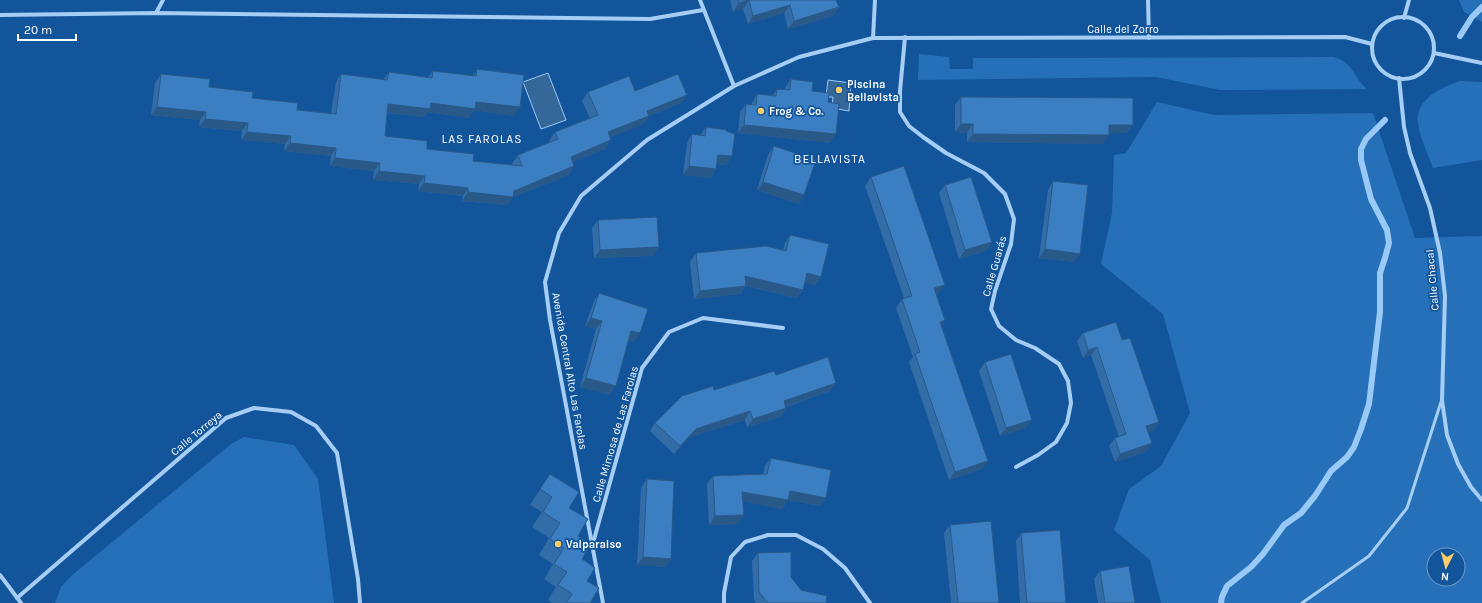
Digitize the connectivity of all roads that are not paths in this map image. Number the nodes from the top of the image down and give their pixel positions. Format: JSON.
{"nodes":[{"id":1,"x":163,"y":0,"type":"edge"},
{"id":2,"x":700,"y":0,"type":"edge"},
{"id":3,"x":875,"y":0,"type":"edge"},
{"id":4,"x":1148,"y":0,"type":"edge"},
{"id":5,"x":1409,"y":0,"type":"edge"},
{"id":6,"x":703,"y":10,"type":"junction"},
{"id":7,"x":156,"y":13,"type":"junction"},
{"id":8,"x":0,"y":15,"type":"edge"},
{"id":9,"x":1404,"y":18,"type":"junction"},
{"id":10,"x":905,"y":37,"type":"junction"},
{"id":11,"x":873,"y":38,"type":"junction"},
{"id":12,"x":1149,"y":38,"type":"junction"},
{"id":13,"x":1372,"y":44,"type":"junction"},
{"id":14,"x":1434,"y":53,"type":"junction"},
{"id":15,"x":1482,"y":64,"type":"edge"},
{"id":16,"x":1399,"y":78,"type":"junction"},
{"id":17,"x":734,"y":86,"type":"junction"},
{"id":18,"x":783,"y":328,"type":"dead end"},
{"id":19,"x":1442,"y":400,"type":"junction"},
{"id":20,"x":1016,"y":467,"type":"dead end"},
{"id":21,"x":1482,"y":500,"type":"edge"},
{"id":22,"x":592,"y":545,"type":"junction"},
{"id":23,"x":0,"y":575,"type":"edge"},
{"id":24,"x":17,"y":598,"type":"junction"},
{"id":25,"x":21,"y":603,"type":"edge"},
{"id":26,"x":360,"y":603,"type":"edge"},
{"id":27,"x":603,"y":603,"type":"edge"},
{"id":28,"x":724,"y":603,"type":"edge"},
{"id":29,"x":870,"y":603,"type":"edge"},
{"id":30,"x":1302,"y":603,"type":"edge"}],
"edges":[{"from":1,"to":7,"type":"street"},
{"from":2,"to":6,"type":"street"},
{"from":3,"to":11,"type":"street"},
{"from":4,"to":12,"type":"street"},
{"from":5,"to":9,"type":"street"},
{"from":6,"to":7,"type":"street"},
{"from":6,"to":17,"type":"street"},
{"from":7,"to":8,"type":"street"},
{"from":9,"to":13,"type":"street"},
{"from":9,"to":14,"type":"street"},
{"from":10,"to":11,"type":"street","name":"Calle del Zorro"},
{"from":10,"to":12,"type":"street","name":"Calle del Zorro"},
{"from":10,"to":20,"type":"street","name":"Calle Guarás"},
{"from":11,"to":17,"type":"street","name":"Avenida Central Alto Las Farolas"},
{"from":12,"to":13,"type":"street","name":"Calle del Zorro"},
{"from":13,"to":16,"type":"street"},
{"from":14,"to":15,"type":"street"},
{"from":14,"to":16,"type":"street"},
{"from":16,"to":19,"type":"street","name":"Calle Chacal"},
{"from":17,"to":22,"type":"street","name":"Avenida Central Alto Las Farolas"},
{"from":18,"to":22,"type":"street","name":"Calle Mimosa de Las Farolas"},
{"from":19,"to":21,"type":"street","name":"Calle Chacal"},
{"from":19,"to":30,"type":"lane"},
{"from":22,"to":27,"type":"street","name":"Avenida Central Alto Las Farolas"},
{"from":23,"to":24,"type":"street"},
{"from":24,"to":25,"type":"street"},
{"from":24,"to":26,"type":"street","name":"Calle Torreya"},
{"from":28,"to":29,"type":"street"}]}
